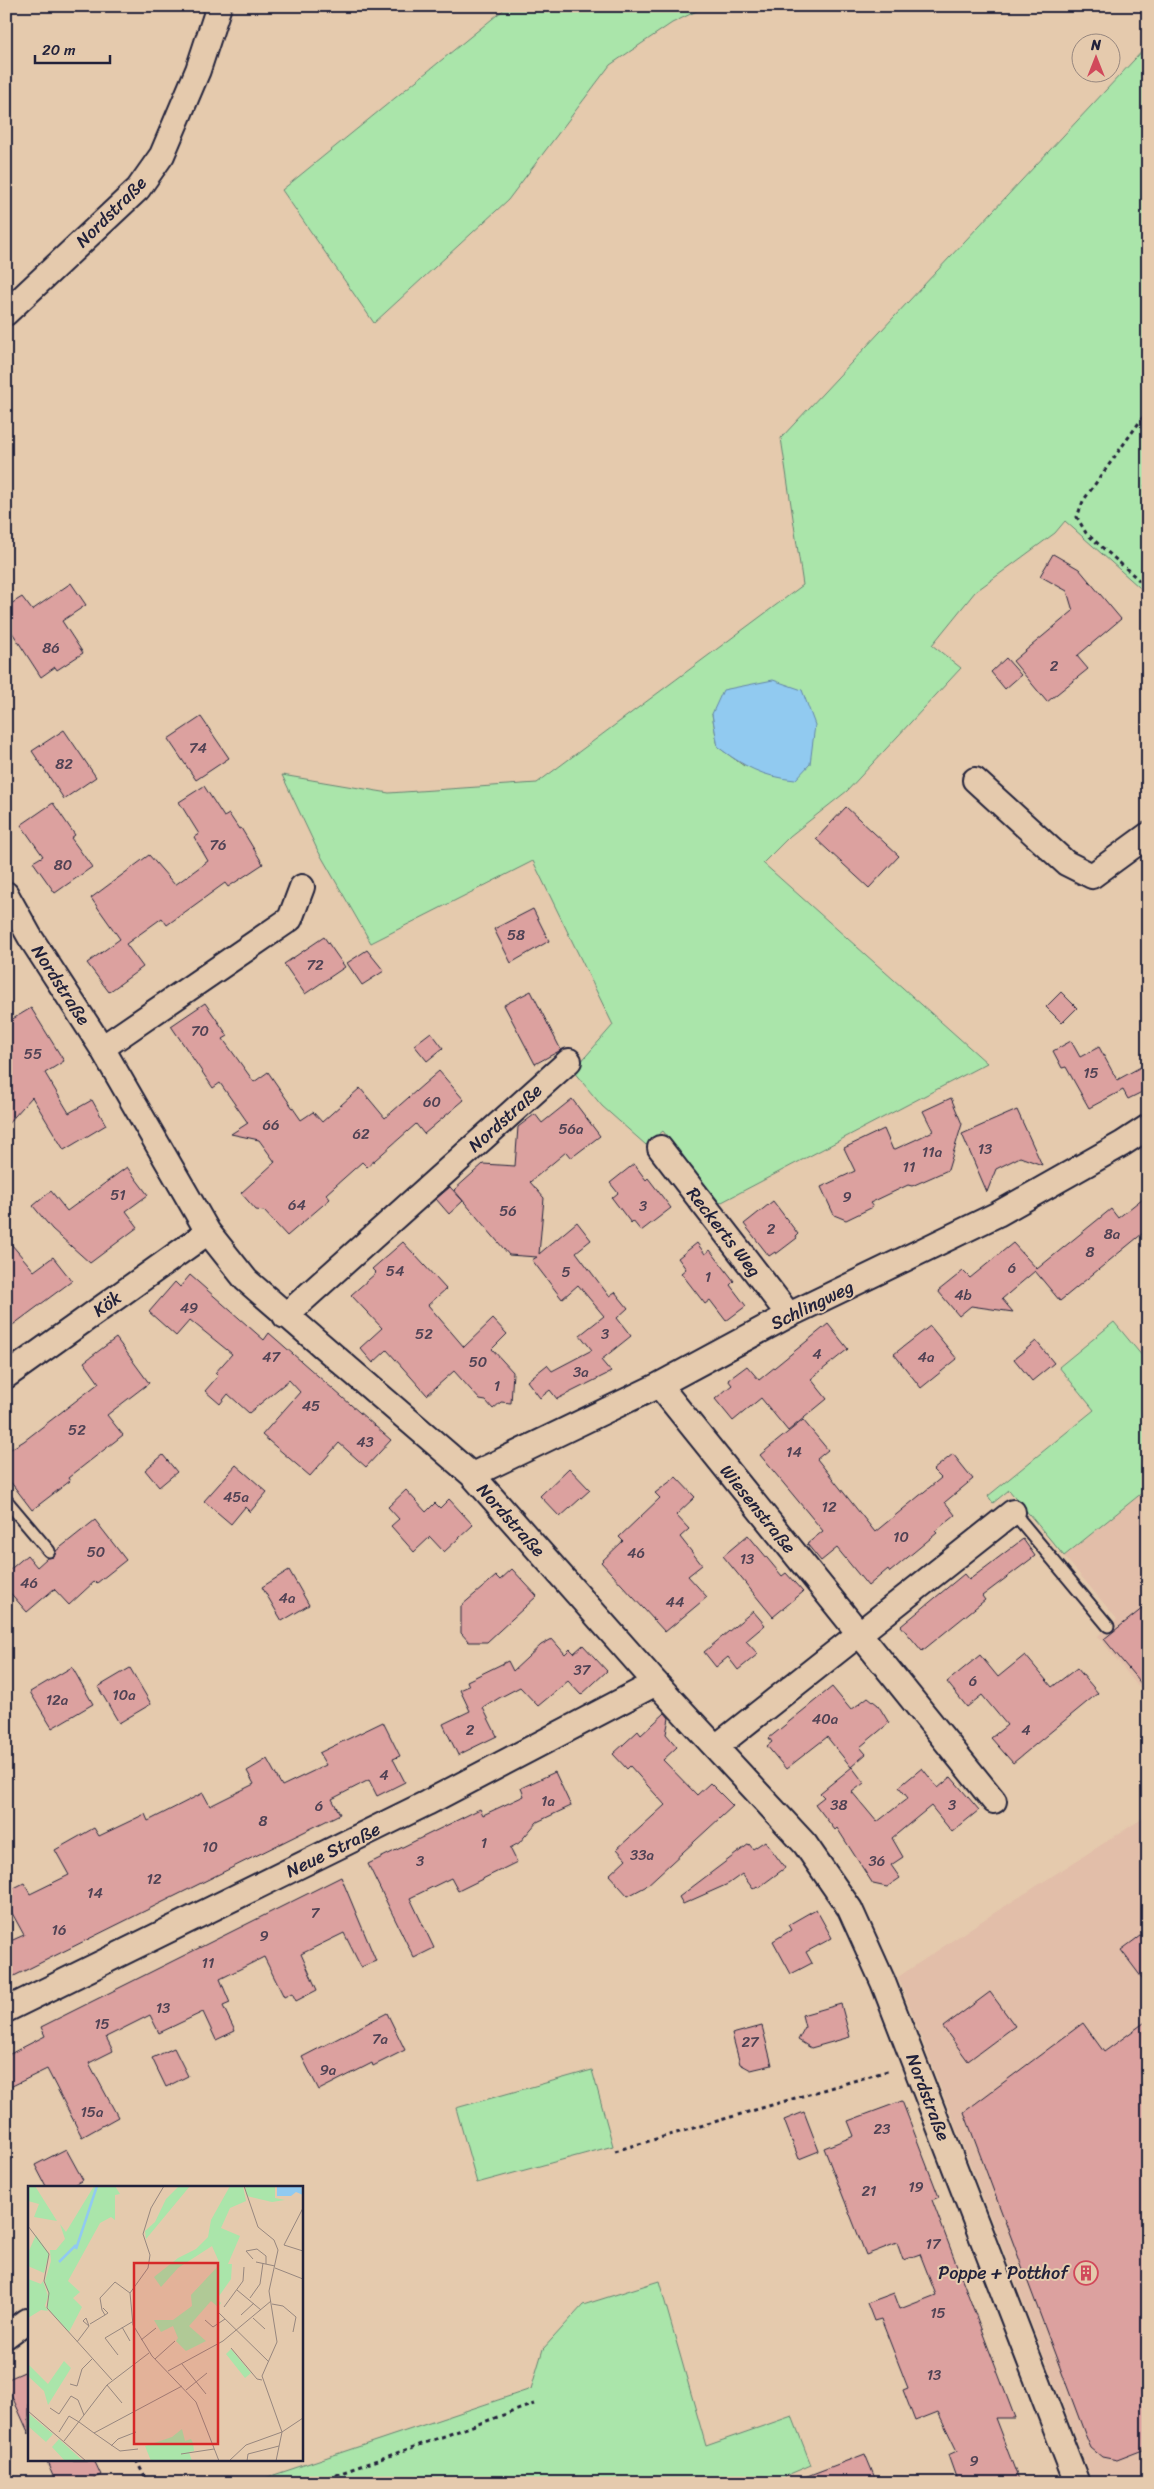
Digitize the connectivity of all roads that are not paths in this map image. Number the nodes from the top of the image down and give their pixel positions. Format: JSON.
{"nodes":[{"id":1,"x":218,"y":6,"type":"edge"},
{"id":2,"x":6,"y":313,"type":"edge"},
{"id":3,"x":975,"y":780,"type":"dead end"},
{"id":4,"x":1148,"y":835,"type":"edge"},
{"id":5,"x":302,"y":887,"type":"dead end"},
{"id":6,"x":6,"y":894,"type":"edge"},
{"id":7,"x":102,"y":1048,"type":"junction"},
{"id":8,"x":569,"y":1061,"type":"dead end"},
{"id":9,"x":1148,"y":1127,"type":"edge"},
{"id":10,"x":660,"y":1148,"type":"dead end"},
{"id":11,"x":208,"y":1232,"type":"junction"},
{"id":12,"x":789,"y":1315,"type":"junction"},
{"id":13,"x":285,"y":1316,"type":"junction"},
{"id":14,"x":6,"y":1376,"type":"edge"},
{"id":15,"x":659,"y":1384,"type":"junction"},
{"id":16,"x":472,"y":1475,"type":"junction"},
{"id":17,"x":6,"y":1500,"type":"edge"},
{"id":18,"x":1013,"y":1512,"type":"joint"},
{"id":19,"x":49,"y":1551,"type":"dead end"},
{"id":20,"x":1108,"y":1626,"type":"dead end"},
{"id":21,"x":858,"y":1634,"type":"junction"},
{"id":22,"x":656,"y":1683,"type":"junction"},
{"id":23,"x":716,"y":1747,"type":"junction"},
{"id":24,"x":994,"y":1801,"type":"dead end"},
{"id":25,"x":6,"y":2010,"type":"edge"},
{"id":26,"x":26,"y":2321,"type":"dead end"},
{"id":27,"x":6,"y":2336,"type":"edge"},
{"id":28,"x":1077,"y":2483,"type":"edge"}],
"edges":[{"from":1,"to":2,"type":"street","name":"Nordstraße"},
{"from":3,"to":4,"type":"street"},
{"from":5,"to":7,"type":"street"},
{"from":6,"to":7,"type":"street","name":"Nordstraße"},
{"from":7,"to":11,"type":"street","name":"Nordstraße"},
{"from":8,"to":13,"type":"street","name":"Nordstraße"},
{"from":9,"to":12,"type":"street","name":"Schlingweg"},
{"from":10,"to":12,"type":"street","name":"Reckerts Weg"},
{"from":11,"to":13,"type":"street","name":"Nordstraße"},
{"from":11,"to":14,"type":"street","name":"Kök"},
{"from":12,"to":15,"type":"street","name":"Schlingweg"},
{"from":13,"to":16,"type":"street","name":"Nordstraße"},
{"from":15,"to":16,"type":"street","name":"Schlingweg"},
{"from":15,"to":21,"type":"street","name":"Wiesenstraße"},
{"from":16,"to":22,"type":"street","name":"Nordstraße"},
{"from":17,"to":19,"type":"lane"},
{"from":18,"to":20,"type":"lane"},
{"from":18,"to":21,"type":"street"},
{"from":21,"to":23,"type":"street"},
{"from":21,"to":24,"type":"street","name":"Wiesenstraße"},
{"from":22,"to":23,"type":"street","name":"Nordstraße"},
{"from":22,"to":25,"type":"street","name":"Neue Straße"},
{"from":23,"to":28,"type":"street","name":"Nordstraße"},
{"from":26,"to":27,"type":"street"}]}
